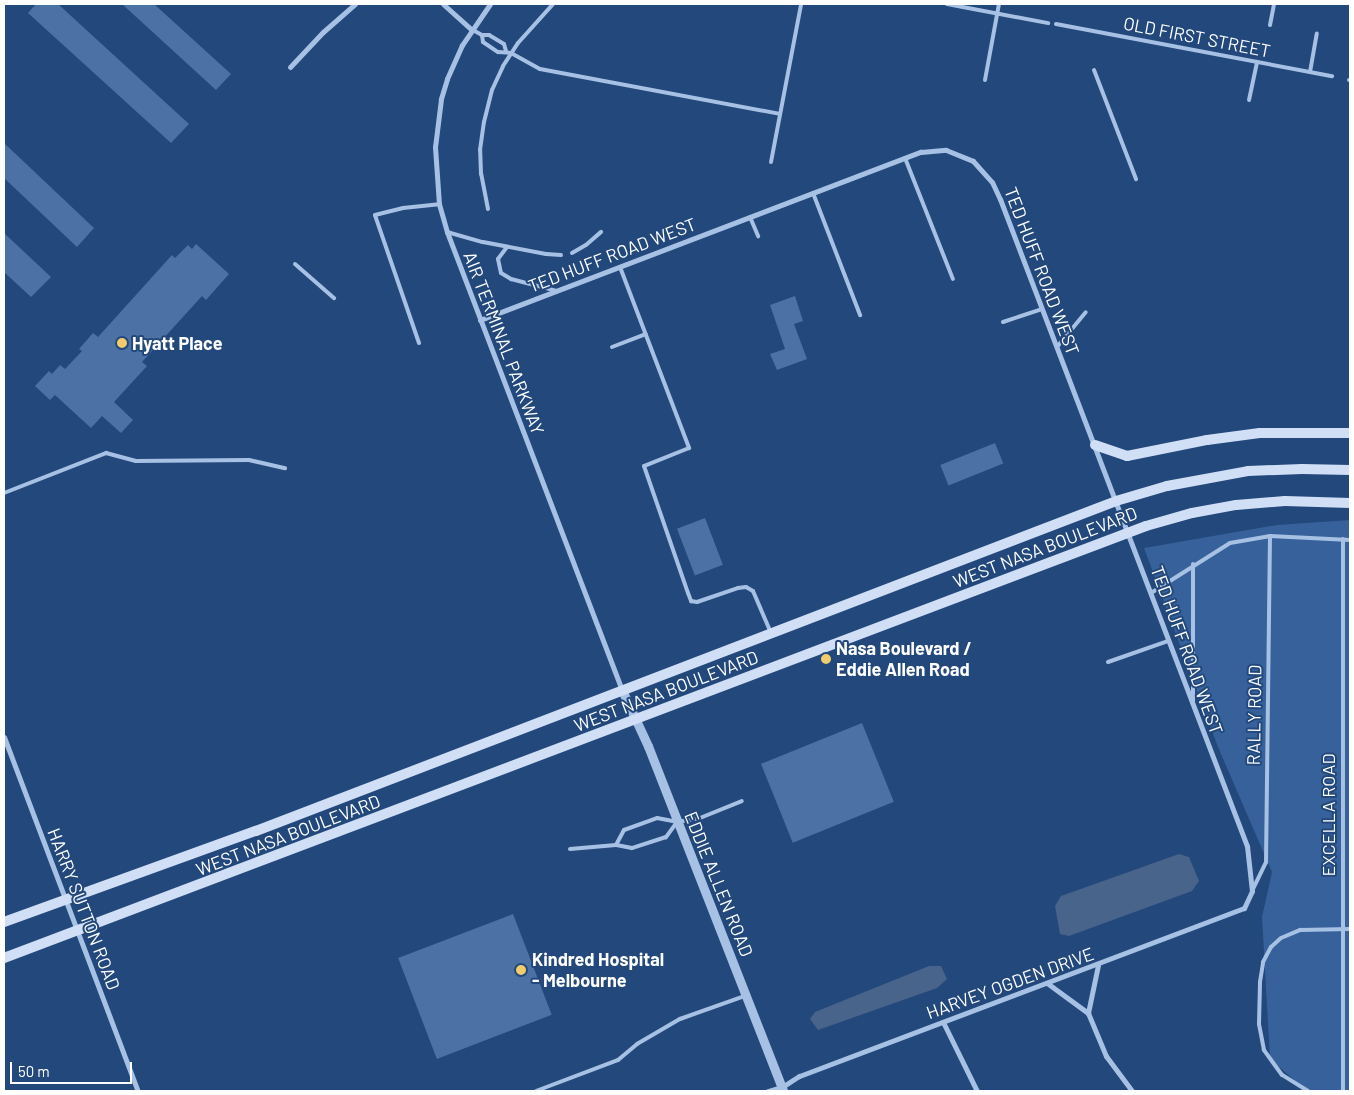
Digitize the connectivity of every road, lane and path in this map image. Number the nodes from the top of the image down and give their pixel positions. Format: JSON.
{"nodes":[{"id":1,"x":355,"y":4,"type":"edge"},
{"id":2,"x":443,"y":4,"type":"edge"},
{"id":3,"x":490,"y":4,"type":"edge"},
{"id":4,"x":553,"y":4,"type":"edge"},
{"id":5,"x":800,"y":4,"type":"edge"},
{"id":6,"x":947,"y":4,"type":"edge"},
{"id":7,"x":999,"y":4,"type":"edge"},
{"id":8,"x":1274,"y":4,"type":"edge"},
{"id":9,"x":998,"y":13,"type":"junction"},
{"id":10,"x":1048,"y":23,"type":"dead end"},
{"id":11,"x":1056,"y":24,"type":"dead end"},
{"id":12,"x":1270,"y":25,"type":"dead end"},
{"id":13,"x":471,"y":29,"type":"junction"},
{"id":14,"x":1317,"y":34,"type":"dead end"},
{"id":15,"x":482,"y":35,"type":"junction"},
{"id":16,"x":506,"y":51,"type":"junction"},
{"id":17,"x":511,"y":53,"type":"junction"},
{"id":18,"x":1257,"y":62,"type":"junction"},
{"id":19,"x":290,"y":67,"type":"dead end"},
{"id":20,"x":1094,"y":70,"type":"dead end"},
{"id":21,"x":1310,"y":72,"type":"junction"},
{"id":22,"x":1332,"y":76,"type":"dead end"},
{"id":23,"x":985,"y":80,"type":"dead end"},
{"id":24,"x":1249,"y":100,"type":"dead end"},
{"id":25,"x":780,"y":114,"type":"junction"},
{"id":26,"x":905,"y":158,"type":"junction"},
{"id":27,"x":771,"y":162,"type":"dead end"},
{"id":28,"x":1136,"y":179,"type":"dead end"},
{"id":29,"x":813,"y":193,"type":"junction"},
{"id":30,"x":439,"y":204,"type":"junction"},
{"id":31,"x":488,"y":209,"type":"dead end"},
{"id":32,"x":750,"y":217,"type":"junction"},
{"id":33,"x":447,"y":232,"type":"junction"},
{"id":34,"x":601,"y":232,"type":"dead end"},
{"id":35,"x":758,"y":236,"type":"dead end"},
{"id":36,"x":507,"y":247,"type":"junction"},
{"id":37,"x":572,"y":253,"type":"dead end"},
{"id":38,"x":561,"y":255,"type":"dead end"},
{"id":39,"x":295,"y":264,"type":"dead end"},
{"id":40,"x":620,"y":267,"type":"junction"},
{"id":41,"x":953,"y":279,"type":"dead end"},
{"id":42,"x":557,"y":291,"type":"junction"},
{"id":43,"x":334,"y":298,"type":"dead end"},
{"id":44,"x":1042,"y":309,"type":"junction"},
{"id":45,"x":1086,"y":312,"type":"dead end"},
{"id":46,"x":860,"y":315,"type":"dead end"},
{"id":47,"x":480,"y":320,"type":"junction"},
{"id":48,"x":1002,"y":322,"type":"dead end"},
{"id":49,"x":646,"y":334,"type":"junction"},
{"id":50,"x":419,"y":343,"type":"dead end"},
{"id":51,"x":612,"y":347,"type":"dead end"},
{"id":52,"x":1057,"y":347,"type":"junction"},
{"id":53,"x":1350,"y":433,"type":"edge"},
{"id":54,"x":1095,"y":445,"type":"junction"},
{"id":55,"x":285,"y":468,"type":"dead end"},
{"id":56,"x":1350,"y":470,"type":"edge"},
{"id":57,"x":4,"y":493,"type":"edge"},
{"id":58,"x":1116,"y":501,"type":"junction"},
{"id":59,"x":1350,"y":503,"type":"edge"},
{"id":60,"x":1128,"y":532,"type":"junction"},
{"id":61,"x":1270,"y":536,"type":"junction"},
{"id":62,"x":1343,"y":539,"type":"junction"},
{"id":63,"x":1350,"y":540,"type":"edge"},
{"id":64,"x":1193,"y":564,"type":"junction"},
{"id":65,"x":1151,"y":593,"type":"junction"},
{"id":66,"x":770,"y":633,"type":"junction"},
{"id":67,"x":1168,"y":641,"type":"junction"},
{"id":68,"x":1108,"y":662,"type":"dead end"},
{"id":69,"x":622,"y":690,"type":"junction"},
{"id":70,"x":1193,"y":708,"type":"junction"},
{"id":71,"x":636,"y":719,"type":"junction"},
{"id":72,"x":4,"y":737,"type":"edge"},
{"id":73,"x":742,"y":800,"type":"dead end"},
{"id":74,"x":677,"y":822,"type":"junction"},
{"id":75,"x":616,"y":844,"type":"junction"},
{"id":76,"x":570,"y":849,"type":"dead end"},
{"id":77,"x":1252,"y":891,"type":"junction"},
{"id":78,"x":65,"y":901,"type":"junction"},
{"id":79,"x":4,"y":922,"type":"edge"},
{"id":80,"x":1341,"y":929,"type":"junction"},
{"id":81,"x":1350,"y":929,"type":"edge"},
{"id":82,"x":78,"y":931,"type":"junction"},
{"id":83,"x":4,"y":958,"type":"edge"},
{"id":84,"x":1098,"y":965,"type":"junction"},
{"id":85,"x":1047,"y":983,"type":"junction"},
{"id":86,"x":745,"y":996,"type":"junction"},
{"id":87,"x":1088,"y":1014,"type":"junction"},
{"id":88,"x":944,"y":1022,"type":"junction"},
{"id":89,"x":782,"y":1089,"type":"edge"},
{"id":90,"x":138,"y":1091,"type":"edge"},
{"id":91,"x":536,"y":1091,"type":"edge"},
{"id":92,"x":768,"y":1091,"type":"edge"},
{"id":93,"x":977,"y":1091,"type":"edge"},
{"id":94,"x":1132,"y":1091,"type":"edge"},
{"id":95,"x":1308,"y":1091,"type":"edge"},
{"id":96,"x":1343,"y":1091,"type":"edge"}],
"edges":[{"from":1,"to":19,"type":"street"},
{"from":2,"to":13,"type":"street"},
{"from":3,"to":13,"type":"street","name":"AIR TERMINAL PARKWAY"},
{"from":4,"to":17,"type":"lane"},
{"from":5,"to":25,"type":"lane"},
{"from":6,"to":9,"type":"lane"},
{"from":7,"to":9,"type":"lane"},
{"from":8,"to":12,"type":"lane"},
{"from":9,"to":10,"type":"lane"},
{"from":9,"to":23,"type":"lane"},
{"from":11,"to":18,"type":"lane","name":"OLD FIRST STREET"},
{"from":13,"to":15,"type":"lane"},
{"from":13,"to":30,"type":"street","name":"AIR TERMINAL PARKWAY"},
{"from":14,"to":21,"type":"lane"},
{"from":15,"to":16,"type":"lane"},
{"from":15,"to":16,"type":"lane"},
{"from":16,"to":17,"type":"lane"},
{"from":17,"to":25,"type":"lane"},
{"from":17,"to":31,"type":"lane"},
{"from":18,"to":21,"type":"lane","name":"OLD FIRST STREET"},
{"from":18,"to":24,"type":"lane"},
{"from":20,"to":28,"type":"lane"},
{"from":21,"to":22,"type":"lane","name":"OLD FIRST STREET"},
{"from":25,"to":27,"type":"lane"},
{"from":26,"to":29,"type":"street","name":"TED HUFF ROAD WEST"},
{"from":26,"to":41,"type":"lane"},
{"from":26,"to":44,"type":"street","name":"TED HUFF ROAD WEST"},
{"from":29,"to":32,"type":"street","name":"TED HUFF ROAD WEST"},
{"from":29,"to":46,"type":"lane"},
{"from":30,"to":33,"type":"street","name":"AIR TERMINAL PARKWAY"},
{"from":30,"to":50,"type":"lane"},
{"from":32,"to":35,"type":"lane"},
{"from":32,"to":40,"type":"street","name":"TED HUFF ROAD WEST"},
{"from":33,"to":36,"type":"lane"},
{"from":33,"to":47,"type":"street","name":"AIR TERMINAL PARKWAY"},
{"from":34,"to":37,"type":"lane"},
{"from":36,"to":38,"type":"lane"},
{"from":36,"to":42,"type":"lane"},
{"from":39,"to":43,"type":"lane"},
{"from":40,"to":42,"type":"street","name":"TED HUFF ROAD WEST"},
{"from":40,"to":49,"type":"lane"},
{"from":42,"to":47,"type":"street","name":"TED HUFF ROAD WEST"},
{"from":44,"to":48,"type":"lane"},
{"from":44,"to":52,"type":"street","name":"TED HUFF ROAD WEST"},
{"from":45,"to":52,"type":"lane"},
{"from":47,"to":69,"type":"street","name":"AIR TERMINAL PARKWAY"},
{"from":49,"to":51,"type":"lane"},
{"from":49,"to":66,"type":"lane"},
{"from":52,"to":54,"type":"street","name":"TED HUFF ROAD WEST"},
{"from":53,"to":54,"type":"main road"},
{"from":54,"to":58,"type":"street","name":"TED HUFF ROAD WEST"},
{"from":55,"to":57,"type":"lane"},
{"from":56,"to":58,"type":"main road","name":"WEST NASA BOULEVARD"},
{"from":58,"to":60,"type":"street","name":"TED HUFF ROAD WEST"},
{"from":58,"to":66,"type":"main road","name":"WEST NASA BOULEVARD"},
{"from":59,"to":60,"type":"main road","name":"WEST NASA BOULEVARD"},
{"from":60,"to":65,"type":"street","name":"TED HUFF ROAD WEST"},
{"from":60,"to":71,"type":"main road","name":"WEST NASA BOULEVARD"},
{"from":61,"to":62,"type":"lane"},
{"from":61,"to":64,"type":"lane"},
{"from":61,"to":77,"type":"lane","name":"RALLY ROAD"},
{"from":62,"to":63,"type":"lane"},
{"from":62,"to":80,"type":"lane","name":"EXCELLA ROAD"},
{"from":64,"to":65,"type":"lane"},
{"from":64,"to":70,"type":"lane"},
{"from":65,"to":67,"type":"street","name":"TED HUFF ROAD WEST"},
{"from":66,"to":69,"type":"main road","name":"WEST NASA BOULEVARD"},
{"from":67,"to":68,"type":"lane"},
{"from":67,"to":70,"type":"street","name":"TED HUFF ROAD WEST"},
{"from":69,"to":71,"type":"street","name":"EDDIE ALLEN ROAD"},
{"from":69,"to":78,"type":"main road","name":"WEST NASA BOULEVARD"},
{"from":70,"to":77,"type":"street","name":"TED HUFF ROAD WEST"},
{"from":71,"to":74,"type":"street","name":"EDDIE ALLEN ROAD"},
{"from":71,"to":82,"type":"main road","name":"WEST NASA BOULEVARD"},
{"from":72,"to":78,"type":"street","name":"HARRY SUTTON ROAD"},
{"from":73,"to":74,"type":"lane"},
{"from":74,"to":75,"type":"lane"},
{"from":74,"to":75,"type":"lane"},
{"from":74,"to":86,"type":"street","name":"EDDIE ALLEN ROAD"},
{"from":75,"to":76,"type":"lane"},
{"from":77,"to":84,"type":"street","name":"HARVEY OGDEN DRIVE"},
{"from":78,"to":79,"type":"main road","name":"WEST NASA BOULEVARD"},
{"from":78,"to":82,"type":"street","name":"HARRY SUTTON ROAD"},
{"from":80,"to":81,"type":"lane"},
{"from":80,"to":95,"type":"lane"},
{"from":80,"to":96,"type":"lane","name":"EXCELLA ROAD"},
{"from":82,"to":83,"type":"main road","name":"WEST NASA BOULEVARD"},
{"from":82,"to":90,"type":"street","name":"HARRY SUTTON ROAD"},
{"from":84,"to":85,"type":"street","name":"HARVEY OGDEN DRIVE"},
{"from":84,"to":87,"type":"street"},
{"from":85,"to":87,"type":"street"},
{"from":85,"to":88,"type":"street","name":"HARVEY OGDEN DRIVE"},
{"from":86,"to":89,"type":"street","name":"EDDIE ALLEN ROAD"},
{"from":86,"to":91,"type":"lane"},
{"from":87,"to":94,"type":"street"},
{"from":88,"to":89,"type":"street","name":"HARVEY OGDEN DRIVE"},
{"from":88,"to":93,"type":"street"},
{"from":89,"to":92,"type":"street","name":"HARVEY OGDEN DRIVE"}]}
